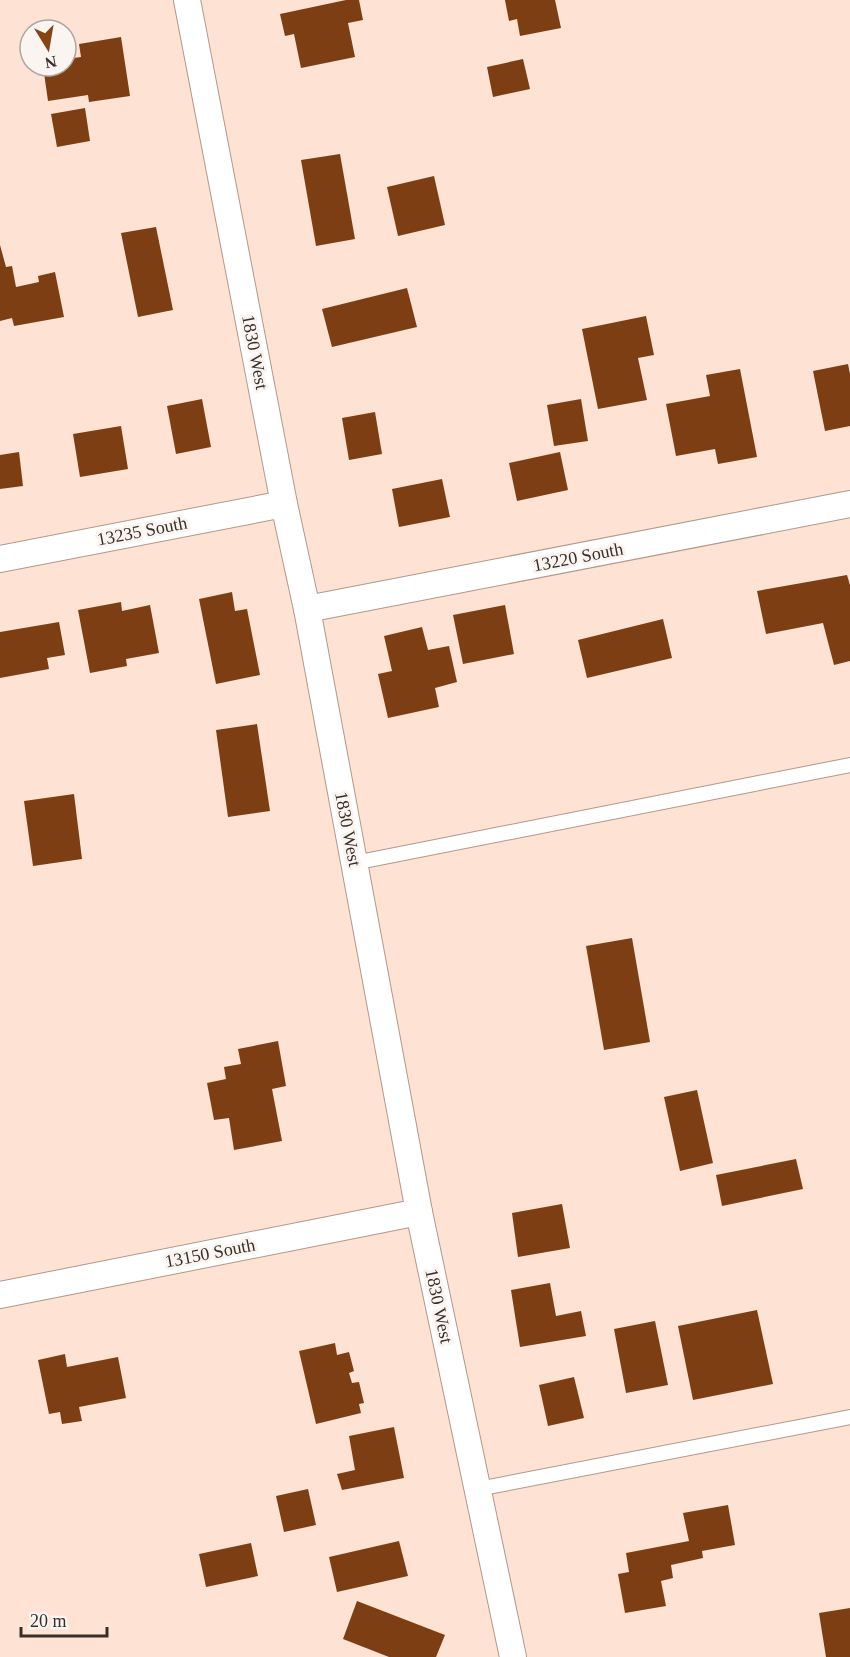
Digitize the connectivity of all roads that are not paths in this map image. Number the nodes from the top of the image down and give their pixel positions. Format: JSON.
{"nodes":[{"id":1,"x":187,"y":0,"type":"edge"},
{"id":2,"x":284,"y":504,"type":"junction"},
{"id":3,"x":850,"y":504,"type":"edge"},
{"id":4,"x":0,"y":559,"type":"edge"},
{"id":5,"x":307,"y":609,"type":"junction"},
{"id":6,"x":850,"y":765,"type":"edge"},
{"id":7,"x":354,"y":863,"type":"junction"},
{"id":8,"x":419,"y":1212,"type":"junction"},
{"id":9,"x":0,"y":1295,"type":"edge"},
{"id":10,"x":850,"y":1417,"type":"edge"},
{"id":11,"x":478,"y":1489,"type":"junction"},
{"id":12,"x":513,"y":1657,"type":"edge"}],
"edges":[{"from":1,"to":2,"type":"street","name":"1830 West"},
{"from":2,"to":4,"type":"street","name":"13235 South"},
{"from":2,"to":5,"type":"street","name":"1830 West"},
{"from":3,"to":5,"type":"street","name":"13220 South"},
{"from":5,"to":7,"type":"street","name":"1830 West"},
{"from":6,"to":7,"type":"lane"},
{"from":7,"to":8,"type":"street","name":"1830 West"},
{"from":8,"to":9,"type":"street","name":"13150 South"},
{"from":8,"to":11,"type":"street","name":"1830 West"},
{"from":10,"to":11,"type":"lane"},
{"from":11,"to":12,"type":"street","name":"1830 West"}]}
